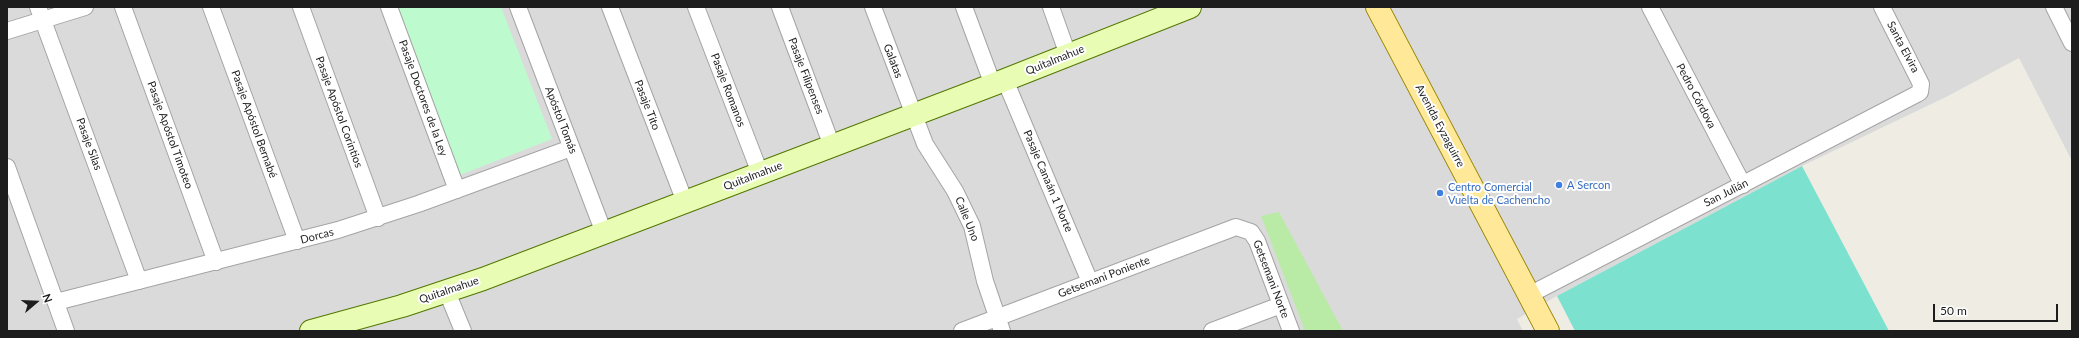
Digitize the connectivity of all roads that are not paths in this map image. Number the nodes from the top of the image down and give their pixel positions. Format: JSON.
{"nodes":[{"id":1,"x":85,"y":7,"type":"edge"},
{"id":2,"x":123,"y":7,"type":"edge"},
{"id":3,"x":211,"y":7,"type":"edge"},
{"id":4,"x":300,"y":7,"type":"edge"},
{"id":5,"x":389,"y":7,"type":"edge"},
{"id":6,"x":518,"y":7,"type":"edge"},
{"id":7,"x":610,"y":7,"type":"edge"},
{"id":8,"x":696,"y":7,"type":"edge"},
{"id":9,"x":780,"y":7,"type":"edge"},
{"id":10,"x":873,"y":7,"type":"edge"},
{"id":11,"x":964,"y":7,"type":"edge"},
{"id":12,"x":1051,"y":7,"type":"edge"},
{"id":13,"x":1190,"y":7,"type":"edge"},
{"id":14,"x":1377,"y":7,"type":"edge"},
{"id":15,"x":1650,"y":7,"type":"edge"},
{"id":16,"x":1882,"y":7,"type":"edge"},
{"id":17,"x":2054,"y":7,"type":"edge"},
{"id":18,"x":40,"y":13,"type":"edge"},
{"id":19,"x":7,"y":31,"type":"edge"},
{"id":20,"x":2072,"y":43,"type":"edge"},
{"id":21,"x":1068,"y":55,"type":"junction"},
{"id":22,"x":999,"y":83,"type":"junction"},
{"id":23,"x":1921,"y":88,"type":"joint"},
{"id":24,"x":913,"y":115,"type":"junction"},
{"id":25,"x":832,"y":146,"type":"junction"},
{"id":26,"x":571,"y":148,"type":"junction"},
{"id":27,"x":7,"y":167,"type":"edge"},
{"id":28,"x":760,"y":174,"type":"junction"},
{"id":29,"x":1743,"y":185,"type":"junction"},
{"id":30,"x":457,"y":190,"type":"junction"},
{"id":31,"x":685,"y":202,"type":"junction"},
{"id":32,"x":378,"y":218,"type":"junction"},
{"id":33,"x":1247,"y":229,"type":"joint"},
{"id":34,"x":604,"y":233,"type":"junction"},
{"id":35,"x":297,"y":241,"type":"junction"},
{"id":36,"x":216,"y":262,"type":"junction"},
{"id":37,"x":139,"y":281,"type":"junction"},
{"id":38,"x":1090,"y":282,"type":"junction"},
{"id":39,"x":447,"y":292,"type":"junction"},
{"id":40,"x":1529,"y":295,"type":"junction"},
{"id":41,"x":56,"y":302,"type":"junction"},
{"id":42,"x":1281,"y":304,"type":"junction"},
{"id":43,"x":1000,"y":324,"type":"edge"},
{"id":44,"x":358,"y":325,"type":"edge"},
{"id":45,"x":66,"y":331,"type":"edge"},
{"id":46,"x":310,"y":331,"type":"edge"},
{"id":47,"x":463,"y":331,"type":"edge"},
{"id":48,"x":962,"y":331,"type":"edge"},
{"id":49,"x":1212,"y":331,"type":"edge"},
{"id":50,"x":1291,"y":331,"type":"edge"},
{"id":51,"x":1548,"y":331,"type":"edge"}],
"edges":[{"from":1,"to":18,"type":"street"},
{"from":2,"to":36,"type":"street","name":"Pasaje Apóstol Timoteo"},
{"from":3,"to":35,"type":"street","name":"Pasaje Apóstol Bernabé"},
{"from":4,"to":32,"type":"street","name":"Pasaje Apóstol Corintios"},
{"from":5,"to":30,"type":"street","name":"Pasaje Doctores de la Ley"},
{"from":6,"to":26,"type":"street","name":"Apóstol Tomás"},
{"from":7,"to":31,"type":"street","name":"Pasaje Tito"},
{"from":8,"to":28,"type":"street","name":"Pasaje Romanos"},
{"from":9,"to":25,"type":"street","name":"Pasaje Filipenses"},
{"from":10,"to":24,"type":"street","name":"Galatas"},
{"from":11,"to":22,"type":"street","name":"Pasaje Canaán 1 Norte"},
{"from":12,"to":21,"type":"street"},
{"from":13,"to":21,"type":"street","name":"Quitalmahue"},
{"from":14,"to":40,"type":"main road","name":"Avenida Eyzaguirre"},
{"from":15,"to":29,"type":"street","name":"Pedro Córdova"},
{"from":16,"to":23,"type":"street","name":"Santa Elvira"},
{"from":17,"to":20,"type":"street"},
{"from":18,"to":19,"type":"street"},
{"from":18,"to":37,"type":"street","name":"Pasaje Silas"},
{"from":21,"to":22,"type":"street","name":"Quitalmahue"},
{"from":22,"to":24,"type":"street","name":"Quitalmahue"},
{"from":22,"to":38,"type":"street","name":"Pasaje Canaán 1 Norte"},
{"from":23,"to":29,"type":"street","name":"San Julián"},
{"from":24,"to":25,"type":"street","name":"Quitalmahue"},
{"from":24,"to":43,"type":"street","name":"Calle Uno"},
{"from":25,"to":28,"type":"street","name":"Quitalmahue"},
{"from":26,"to":30,"type":"street","name":"Dorcas"},
{"from":26,"to":34,"type":"street","name":"Apóstol Tomás"},
{"from":27,"to":41,"type":"street"},
{"from":28,"to":31,"type":"street","name":"Quitalmahue"},
{"from":29,"to":40,"type":"street","name":"San Julián"},
{"from":30,"to":32,"type":"street","name":"Dorcas"},
{"from":31,"to":34,"type":"street","name":"Quitalmahue"},
{"from":32,"to":35,"type":"street","name":"Dorcas"},
{"from":33,"to":38,"type":"street","name":"Getsemani Poniente"},
{"from":33,"to":42,"type":"street","name":"Getsemani Norte"},
{"from":34,"to":39,"type":"street","name":"Quitalmahue"},
{"from":35,"to":36,"type":"street","name":"Dorcas"},
{"from":36,"to":37,"type":"street","name":"Dorcas"},
{"from":37,"to":41,"type":"street","name":"Dorcas"},
{"from":38,"to":43,"type":"street","name":"Getsemani Poniente"},
{"from":39,"to":44,"type":"street","name":"Quitalmahue"},
{"from":39,"to":47,"type":"street"},
{"from":40,"to":51,"type":"main road","name":"Avenida Eyzaguirre"},
{"from":41,"to":45,"type":"street"},
{"from":42,"to":49,"type":"street"},
{"from":42,"to":50,"type":"street","name":"Getsemani Norte"},
{"from":43,"to":48,"type":"street","name":"Getsemani Poniente"},
{"from":44,"to":46,"type":"street","name":"Quitalmahue"}]}
